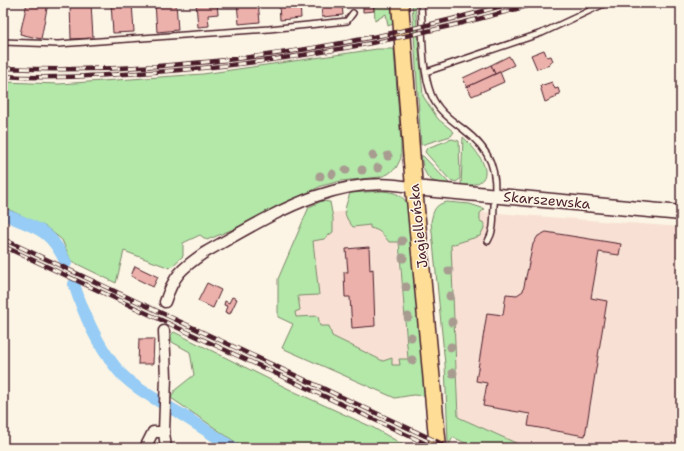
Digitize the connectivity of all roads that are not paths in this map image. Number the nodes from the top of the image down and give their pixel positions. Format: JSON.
{"nodes":[{"id":1,"x":400,"y":3,"type":"edge"},
{"id":2,"x":421,"y":3,"type":"edge"},
{"id":3,"x":606,"y":3,"type":"edge"},
{"id":4,"x":353,"y":13,"type":"dead end"},
{"id":5,"x":3,"y":42,"type":"edge"},
{"id":6,"x":426,"y":72,"type":"junction"},
{"id":7,"x":414,"y":188,"type":"junction"},
{"id":8,"x":496,"y":196,"type":"junction"},
{"id":9,"x":681,"y":213,"type":"edge"},
{"id":10,"x":488,"y":241,"type":"dead end"},
{"id":11,"x":165,"y":302,"type":"dead end"},
{"id":12,"x":164,"y":332,"type":"dead end"},
{"id":13,"x":164,"y":432,"type":"junction"},
{"id":14,"x":145,"y":448,"type":"edge"},
{"id":15,"x":166,"y":448,"type":"edge"},
{"id":16,"x":438,"y":448,"type":"edge"}],
"edges":[{"from":1,"to":7,"type":"main road","name":"Jagiellońska"},
{"from":2,"to":6,"type":"lane"},
{"from":3,"to":6,"type":"lane"},
{"from":4,"to":5,"type":"lane"},
{"from":6,"to":8,"type":"lane"},
{"from":7,"to":8,"type":"street","name":"Skarszewska"},
{"from":7,"to":11,"type":"street"},
{"from":7,"to":16,"type":"main road","name":"Jagiellońska"},
{"from":8,"to":9,"type":"street","name":"Skarszewska"},
{"from":8,"to":10,"type":"lane"},
{"from":12,"to":13,"type":"street"},
{"from":13,"to":14,"type":"street"},
{"from":13,"to":15,"type":"street"}]}
